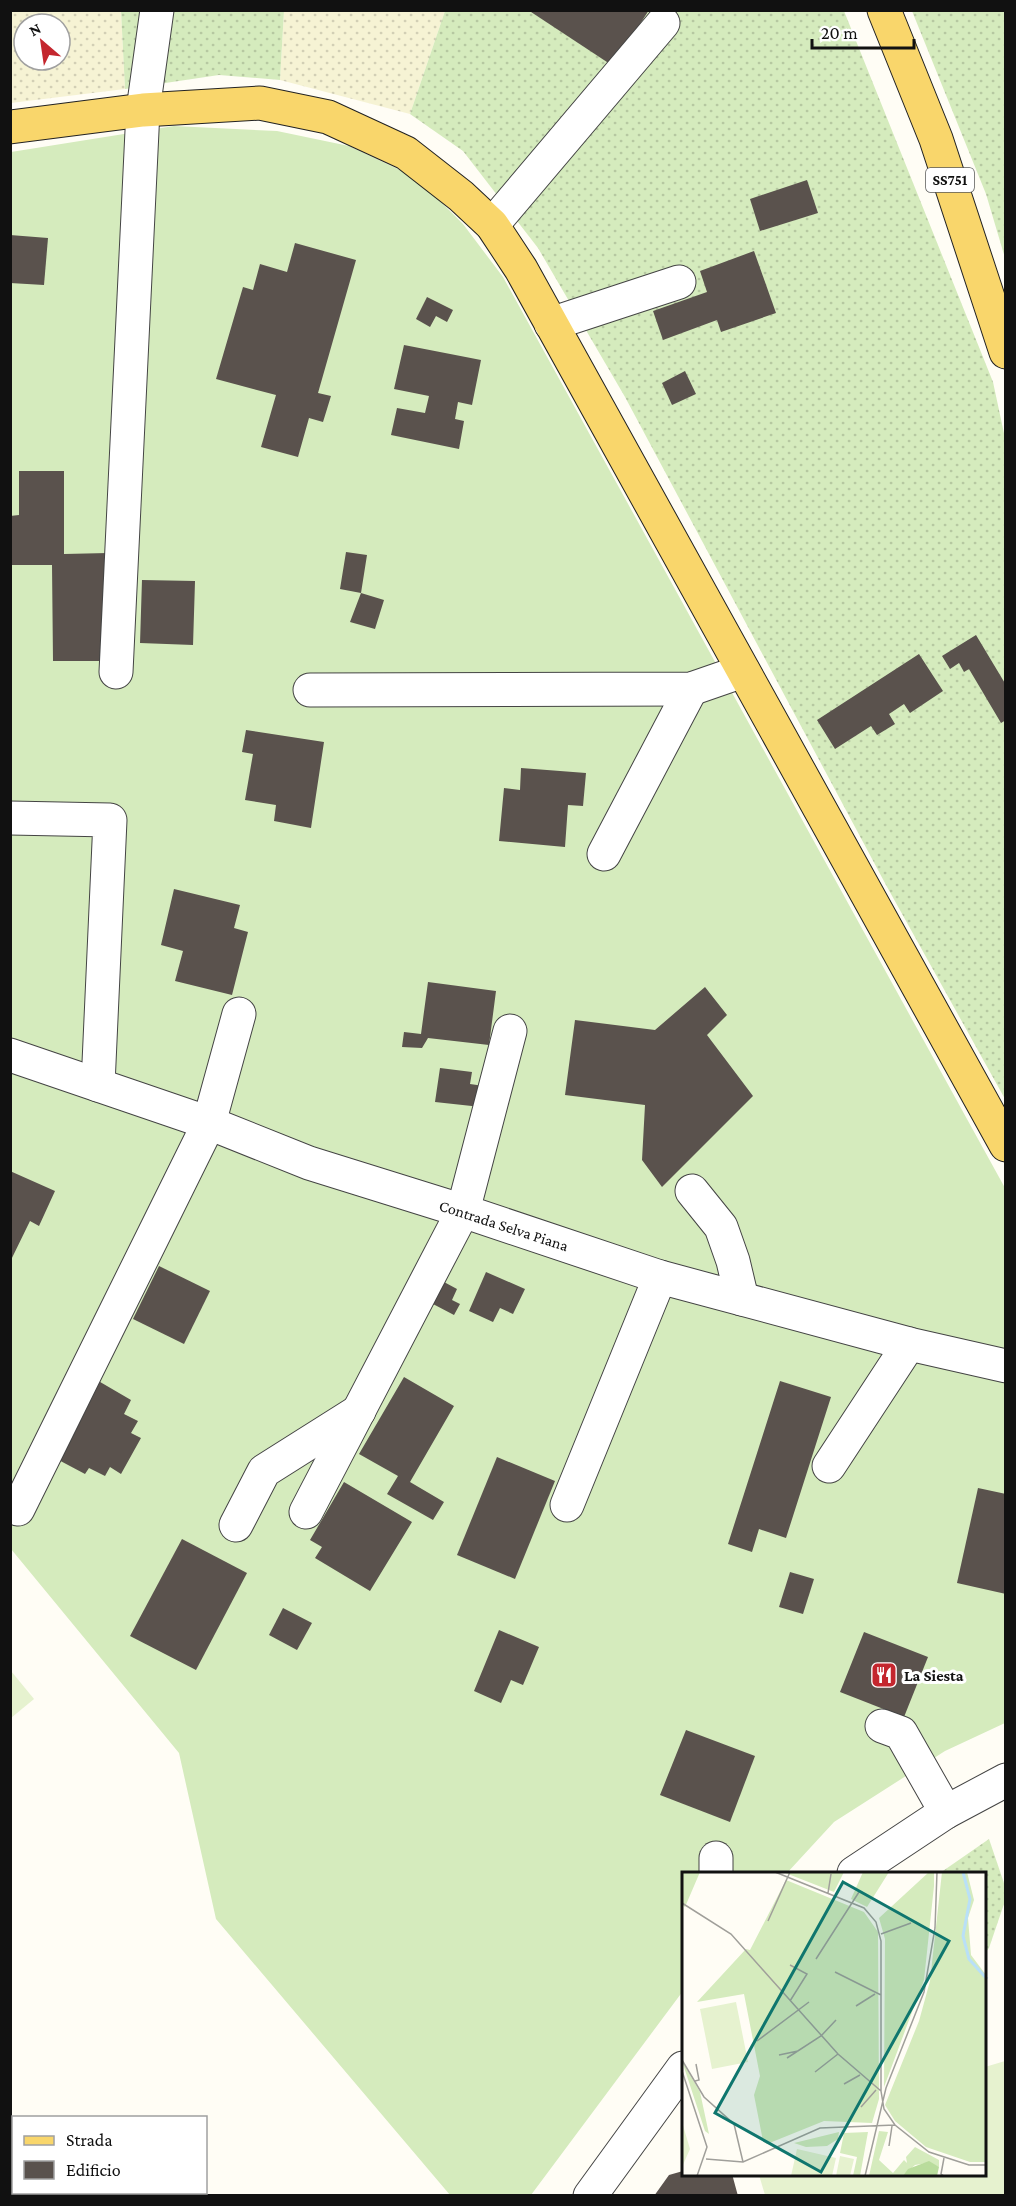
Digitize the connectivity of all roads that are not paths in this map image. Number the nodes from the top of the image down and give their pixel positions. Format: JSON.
{"nodes":[{"id":1,"x":157,"y":10,"type":"edge"},
{"id":2,"x":884,"y":10,"type":"edge"},
{"id":3,"x":663,"y":23,"type":"dead end"},
{"id":4,"x":143,"y":110,"type":"junction"},
{"id":5,"x":10,"y":127,"type":"edge"},
{"id":6,"x":492,"y":225,"type":"junction"},
{"id":7,"x":680,"y":282,"type":"dead end"},
{"id":8,"x":551,"y":324,"type":"junction"},
{"id":9,"x":1005,"y":352,"type":"edge"},
{"id":10,"x":743,"y":670,"type":"junction"},
{"id":11,"x":116,"y":672,"type":"dead end"},
{"id":12,"x":691,"y":689,"type":"junction"},
{"id":13,"x":310,"y":690,"type":"dead end"},
{"id":14,"x":10,"y":818,"type":"edge"},
{"id":15,"x":604,"y":854,"type":"dead end"},
{"id":16,"x":239,"y":1014,"type":"dead end"},
{"id":17,"x":510,"y":1031,"type":"dead end"},
{"id":18,"x":10,"y":1055,"type":"edge"},
{"id":19,"x":98,"y":1085,"type":"junction"},
{"id":20,"x":209,"y":1123,"type":"junction"},
{"id":21,"x":1005,"y":1145,"type":"edge"},
{"id":22,"x":692,"y":1191,"type":"dead end"},
{"id":23,"x":463,"y":1211,"type":"junction"},
{"id":24,"x":660,"y":1277,"type":"junction"},
{"id":25,"x":742,"y":1299,"type":"junction"},
{"id":26,"x":909,"y":1344,"type":"junction"},
{"id":27,"x":1005,"y":1366,"type":"edge"},
{"id":28,"x":360,"y":1411,"type":"junction"},
{"id":29,"x":829,"y":1466,"type":"dead end"},
{"id":30,"x":567,"y":1505,"type":"dead end"},
{"id":31,"x":18,"y":1509,"type":"dead end"},
{"id":32,"x":306,"y":1512,"type":"dead end"},
{"id":33,"x":236,"y":1525,"type":"dead end"},
{"id":34,"x":882,"y":1726,"type":"dead end"},
{"id":35,"x":1005,"y":1780,"type":"edge"},
{"id":36,"x":946,"y":1812,"type":"junction"},
{"id":37,"x":856,"y":1872,"type":"edge"},
{"id":38,"x":682,"y":2069,"type":"edge"},
{"id":39,"x":590,"y":2196,"type":"edge"}],
"edges":[{"from":1,"to":4,"type":"street"},
{"from":2,"to":9,"type":"main road","number":"SS751"},
{"from":3,"to":6,"type":"street"},
{"from":4,"to":5,"type":"main road"},
{"from":4,"to":6,"type":"main road"},
{"from":4,"to":11,"type":"street"},
{"from":6,"to":8,"type":"main road"},
{"from":7,"to":8,"type":"street"},
{"from":8,"to":10,"type":"main road"},
{"from":10,"to":12,"type":"street"},
{"from":10,"to":21,"type":"main road"},
{"from":12,"to":13,"type":"street"},
{"from":12,"to":15,"type":"street"},
{"from":14,"to":19,"type":"street"},
{"from":16,"to":20,"type":"street"},
{"from":17,"to":23,"type":"street"},
{"from":18,"to":19,"type":"street","name":"Contrada Selva Piana"},
{"from":19,"to":20,"type":"street","name":"Contrada Selva Piana"},
{"from":20,"to":23,"type":"street","name":"Contrada Selva Piana"},
{"from":20,"to":31,"type":"street"},
{"from":22,"to":25,"type":"street"},
{"from":23,"to":24,"type":"street","name":"Contrada Selva Piana"},
{"from":23,"to":28,"type":"street"},
{"from":24,"to":25,"type":"street","name":"Contrada Selva Piana"},
{"from":24,"to":30,"type":"street"},
{"from":25,"to":26,"type":"street","name":"Contrada Selva Piana"},
{"from":26,"to":27,"type":"street","name":"Contrada Selva Piana"},
{"from":26,"to":29,"type":"street"},
{"from":28,"to":32,"type":"street"},
{"from":28,"to":33,"type":"street"},
{"from":34,"to":36,"type":"street"},
{"from":35,"to":36,"type":"street"},
{"from":36,"to":37,"type":"street"},
{"from":38,"to":39,"type":"street"}]}
